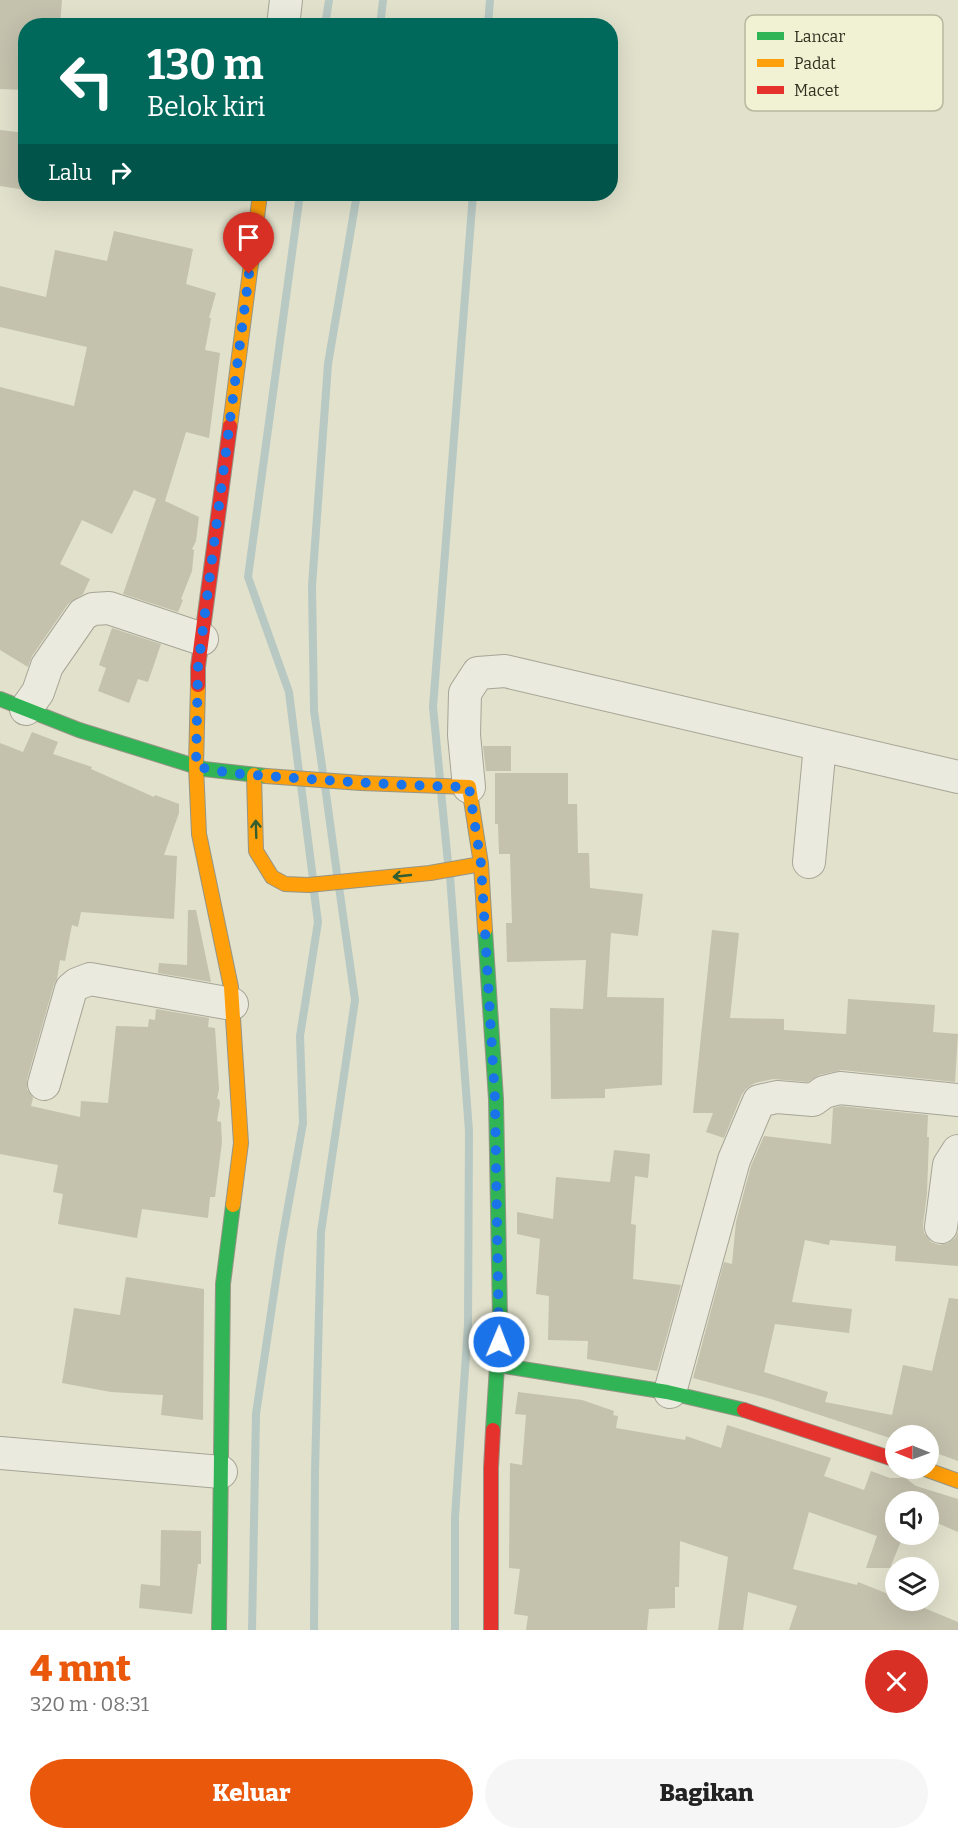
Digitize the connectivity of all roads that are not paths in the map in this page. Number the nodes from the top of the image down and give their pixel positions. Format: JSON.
{"nodes":[{"id":1,"x":286,"y":0,"type":"edge"},
{"id":2,"x":284,"y":18,"type":"edge"},
{"id":3,"x":259,"y":201,"type":"edge"},
{"id":4,"x":202,"y":639,"type":"junction"},
{"id":5,"x":28,"y":692,"type":"edge"},
{"id":6,"x":819,"y":745,"type":"junction"},
{"id":7,"x":200,"y":767,"type":"junction"},
{"id":8,"x":254,"y":775,"type":"junction"},
{"id":9,"x":958,"y":777,"type":"edge"},
{"id":10,"x":460,"y":787,"type":"junction"},
{"id":11,"x":809,"y":862,"type":"dead end"},
{"id":12,"x":481,"y":864,"type":"junction"},
{"id":13,"x":232,"y":1004,"type":"junction"},
{"id":14,"x":44,"y":1084,"type":"dead end"},
{"id":15,"x":958,"y":1100,"type":"edge"},
{"id":16,"x":958,"y":1151,"type":"edge"},
{"id":17,"x":941,"y":1227,"type":"dead end"},
{"id":18,"x":498,"y":1365,"type":"junction"},
{"id":19,"x":670,"y":1392,"type":"junction"},
{"id":20,"x":0,"y":1453,"type":"edge"},
{"id":21,"x":885,"y":1456,"type":"edge"},
{"id":22,"x":221,"y":1472,"type":"junction"},
{"id":23,"x":939,"y":1474,"type":"edge"},
{"id":24,"x":958,"y":1481,"type":"edge"},
{"id":25,"x":219,"y":1630,"type":"edge"},
{"id":26,"x":491,"y":1630,"type":"edge"}],
"edges":[{"from":1,"to":2,"type":"street"},
{"from":3,"to":4,"type":"street"},
{"from":4,"to":5,"type":"street"},
{"from":4,"to":7,"type":"street"},
{"from":5,"to":7,"type":"street"},
{"from":6,"to":9,"type":"street"},
{"from":6,"to":10,"type":"street"},
{"from":6,"to":11,"type":"street"},
{"from":7,"to":8,"type":"street"},
{"from":7,"to":13,"type":"street"},
{"from":8,"to":10,"type":"street"},
{"from":12,"to":8,"type":"street","one_way":true},
{"from":10,"to":12,"type":"street"},
{"from":12,"to":18,"type":"street"},
{"from":13,"to":14,"type":"street"},
{"from":13,"to":22,"type":"street"},
{"from":15,"to":19,"type":"street"},
{"from":16,"to":17,"type":"street"},
{"from":18,"to":19,"type":"street"},
{"from":18,"to":26,"type":"street"},
{"from":19,"to":21,"type":"street"},
{"from":20,"to":22,"type":"street"},
{"from":22,"to":25,"type":"street"},
{"from":23,"to":24,"type":"street"}]}
